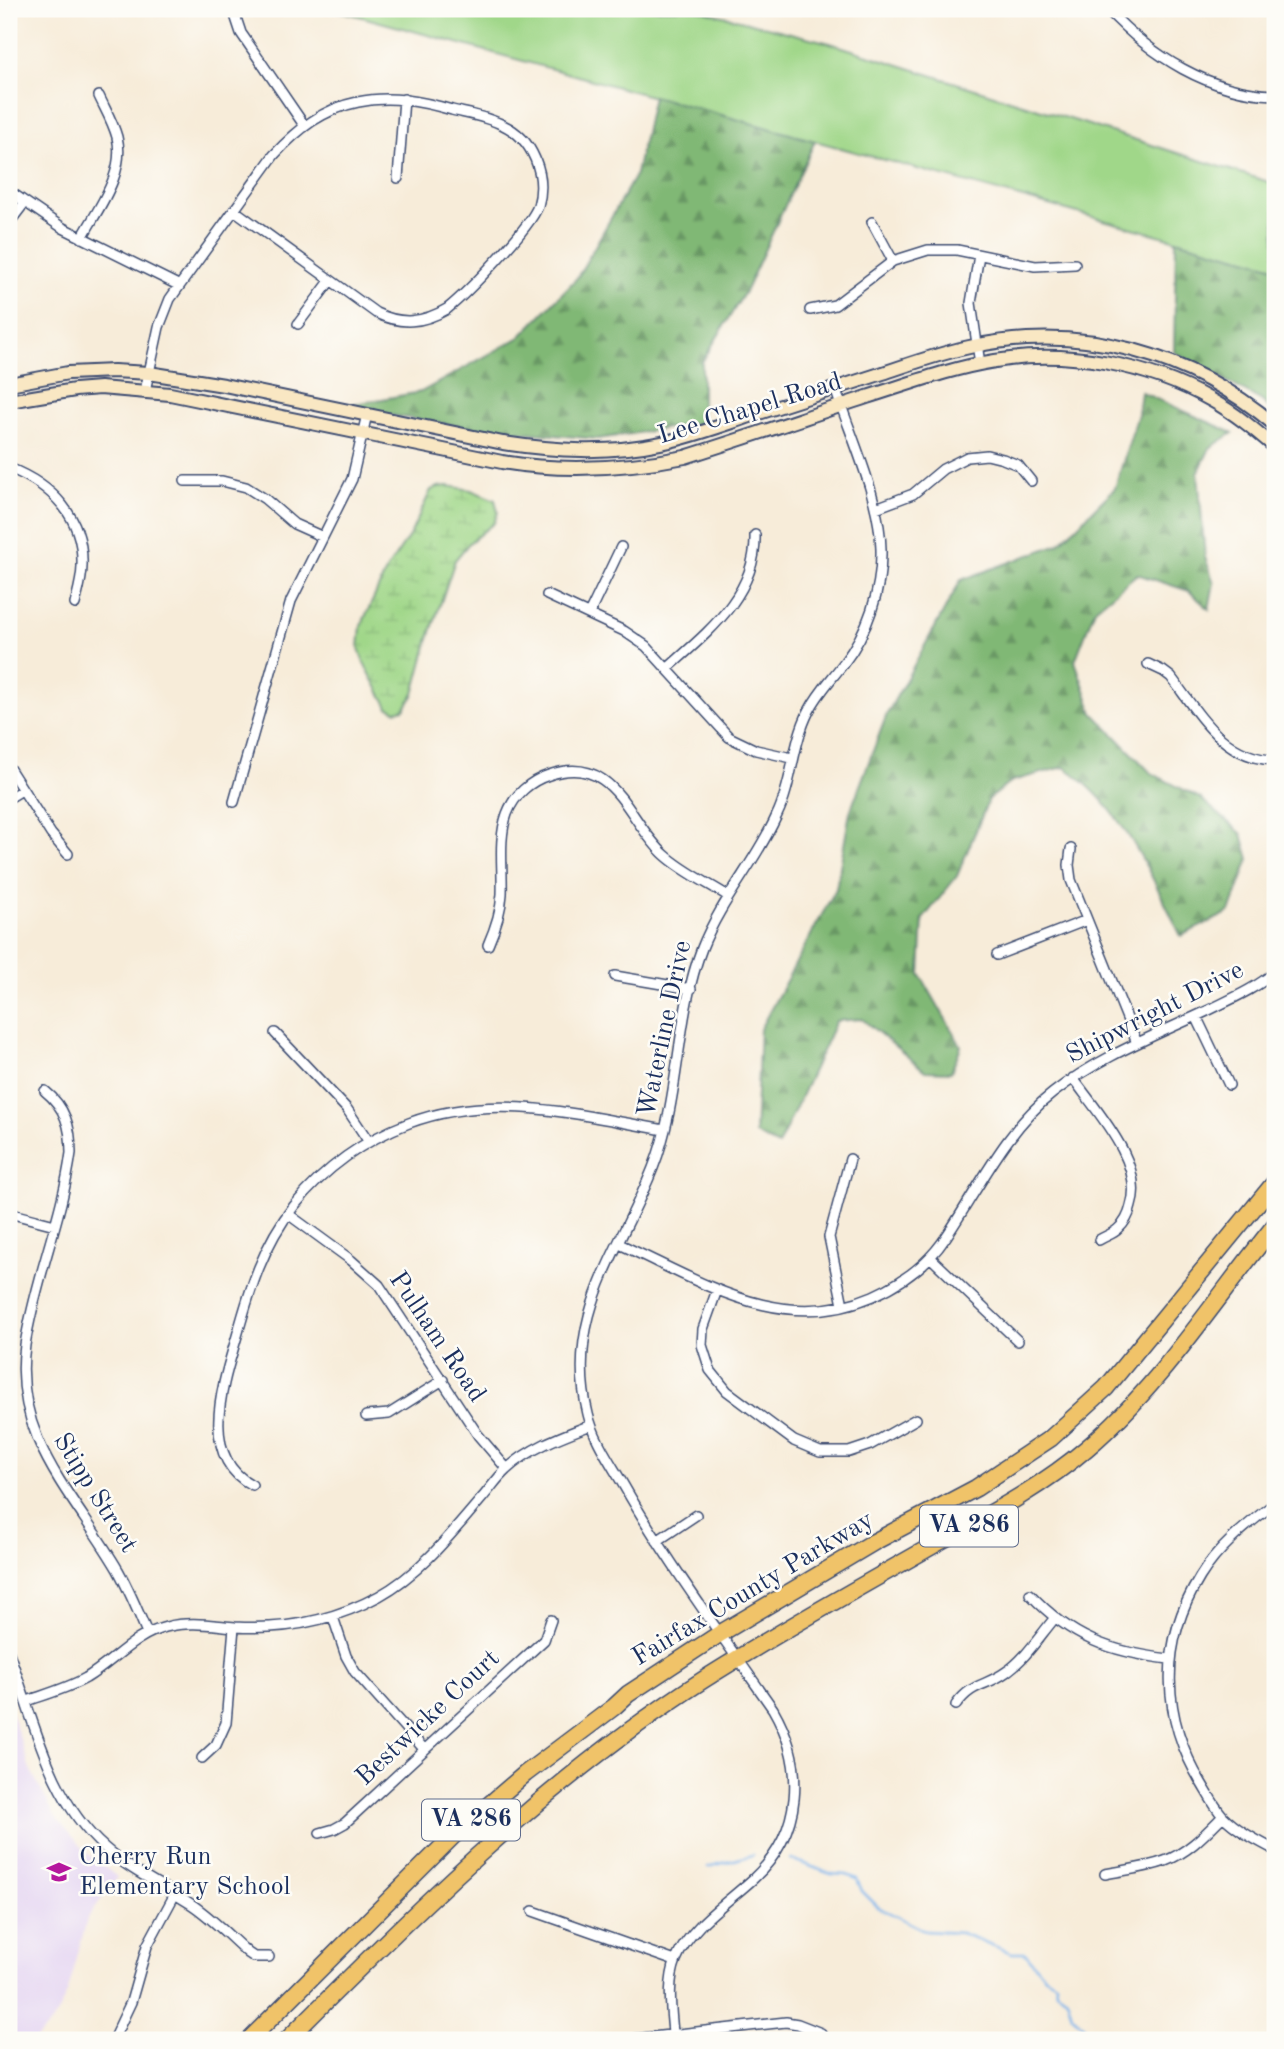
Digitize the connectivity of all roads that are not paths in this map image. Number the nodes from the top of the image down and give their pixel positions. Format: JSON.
{"nodes":[{"id":1,"x":233,"y":9,"type":"edge"},
{"id":2,"x":1107,"y":9,"type":"edge"},
{"id":3,"x":1275,"y":95,"type":"edge"},
{"id":4,"x":99,"y":96,"type":"dead end"},
{"id":5,"x":404,"y":99,"type":"junction"},
{"id":6,"x":304,"y":125,"type":"junction"},
{"id":7,"x":398,"y":178,"type":"dead end"},
{"id":8,"x":9,"y":191,"type":"edge"},
{"id":9,"x":25,"y":202,"type":"junction"},
{"id":10,"x":234,"y":210,"type":"junction"},
{"id":11,"x":872,"y":222,"type":"dead end"},
{"id":12,"x":9,"y":223,"type":"edge"},
{"id":13,"x":82,"y":238,"type":"junction"},
{"id":14,"x":979,"y":255,"type":"junction"},
{"id":15,"x":893,"y":261,"type":"junction"},
{"id":16,"x":1074,"y":264,"type":"dead end"},
{"id":17,"x":330,"y":281,"type":"junction"},
{"id":18,"x":178,"y":285,"type":"junction"},
{"id":19,"x":810,"y":310,"type":"dead end"},
{"id":20,"x":298,"y":324,"type":"dead end"},
{"id":21,"x":976,"y":345,"type":"junction"},
{"id":22,"x":980,"y":364,"type":"junction"},
{"id":23,"x":149,"y":373,"type":"junction"},
{"id":24,"x":9,"y":384,"type":"edge"},
{"id":25,"x":835,"y":388,"type":"junction"},
{"id":26,"x":145,"y":391,"type":"junction"},
{"id":27,"x":9,"y":401,"type":"edge"},
{"id":28,"x":841,"y":406,"type":"junction"},
{"id":29,"x":367,"y":414,"type":"junction"},
{"id":30,"x":1275,"y":425,"type":"edge"},
{"id":31,"x":363,"y":432,"type":"junction"},
{"id":32,"x":1275,"y":447,"type":"edge"},
{"id":33,"x":9,"y":468,"type":"edge"},
{"id":34,"x":185,"y":481,"type":"dead end"},
{"id":35,"x":1031,"y":481,"type":"dead end"},
{"id":36,"x":876,"y":508,"type":"junction"},
{"id":37,"x":1271,"y":525,"type":"dead end"},
{"id":38,"x":755,"y":535,"type":"dead end"},
{"id":39,"x":323,"y":537,"type":"junction"},
{"id":40,"x":1275,"y":540,"type":"edge"},
{"id":41,"x":621,"y":547,"type":"dead end"},
{"id":42,"x":547,"y":595,"type":"dead end"},
{"id":43,"x":75,"y":604,"type":"dead end"},
{"id":44,"x":589,"y":614,"type":"junction"},
{"id":45,"x":1148,"y":664,"type":"dead end"},
{"id":46,"x":668,"y":668,"type":"junction"},
{"id":47,"x":792,"y":758,"type":"junction"},
{"id":48,"x":1275,"y":760,"type":"edge"},
{"id":49,"x":9,"y":768,"type":"edge"},
{"id":50,"x":22,"y":790,"type":"junction"},
{"id":51,"x":9,"y":798,"type":"edge"},
{"id":52,"x":234,"y":802,"type":"dead end"},
{"id":53,"x":1071,"y":849,"type":"dead end"},
{"id":54,"x":68,"y":854,"type":"dead end"},
{"id":55,"x":729,"y":896,"type":"junction"},
{"id":56,"x":1087,"y":920,"type":"junction"},
{"id":57,"x":488,"y":945,"type":"dead end"},
{"id":58,"x":997,"y":955,"type":"dead end"},
{"id":59,"x":1275,"y":972,"type":"edge"},
{"id":60,"x":615,"y":976,"type":"dead end"},
{"id":61,"x":691,"y":989,"type":"junction"},
{"id":62,"x":1196,"y":1016,"type":"junction"},
{"id":63,"x":275,"y":1033,"type":"dead end"},
{"id":64,"x":1137,"y":1043,"type":"junction"},
{"id":65,"x":1073,"y":1078,"type":"junction"},
{"id":66,"x":1229,"y":1085,"type":"dead end"},
{"id":67,"x":45,"y":1091,"type":"dead end"},
{"id":68,"x":664,"y":1130,"type":"junction"},
{"id":69,"x":369,"y":1142,"type":"junction"},
{"id":70,"x":850,"y":1158,"type":"dead end"},
{"id":71,"x":1275,"y":1182,"type":"edge"},
{"id":72,"x":9,"y":1213,"type":"edge"},
{"id":73,"x":288,"y":1214,"type":"junction"},
{"id":74,"x":55,"y":1225,"type":"junction"},
{"id":75,"x":1275,"y":1225,"type":"edge"},
{"id":76,"x":1099,"y":1240,"type":"dead end"},
{"id":77,"x":619,"y":1244,"type":"junction"},
{"id":78,"x":930,"y":1257,"type":"junction"},
{"id":79,"x":717,"y":1290,"type":"junction"},
{"id":80,"x":843,"y":1305,"type":"junction"},
{"id":81,"x":1018,"y":1341,"type":"dead end"},
{"id":82,"x":443,"y":1380,"type":"junction"},
{"id":83,"x":366,"y":1416,"type":"dead end"},
{"id":84,"x":916,"y":1419,"type":"dead end"},
{"id":85,"x":591,"y":1425,"type":"junction"},
{"id":86,"x":507,"y":1469,"type":"junction"},
{"id":87,"x":252,"y":1485,"type":"dead end"},
{"id":88,"x":1275,"y":1503,"type":"edge"},
{"id":89,"x":696,"y":1515,"type":"dead end"},
{"id":90,"x":657,"y":1541,"type":"junction"},
{"id":91,"x":1030,"y":1594,"type":"dead end"},
{"id":92,"x":333,"y":1617,"type":"junction"},
{"id":93,"x":1054,"y":1619,"type":"junction"},
{"id":94,"x":551,"y":1620,"type":"dead end"},
{"id":95,"x":234,"y":1627,"type":"junction"},
{"id":96,"x":147,"y":1633,"type":"junction"},
{"id":97,"x":721,"y":1633,"type":"junction"},
{"id":98,"x":9,"y":1653,"type":"edge"},
{"id":99,"x":738,"y":1658,"type":"junction"},
{"id":100,"x":1169,"y":1660,"type":"junction"},
{"id":101,"x":27,"y":1701,"type":"junction"},
{"id":102,"x":956,"y":1705,"type":"dead end"},
{"id":103,"x":424,"y":1749,"type":"junction"},
{"id":104,"x":202,"y":1758,"type":"dead end"},
{"id":105,"x":1223,"y":1816,"type":"junction"},
{"id":106,"x":320,"y":1833,"type":"dead end"},
{"id":107,"x":1275,"y":1850,"type":"edge"},
{"id":108,"x":1105,"y":1874,"type":"dead end"},
{"id":109,"x":175,"y":1894,"type":"junction"},
{"id":110,"x":533,"y":1911,"type":"dead end"},
{"id":111,"x":269,"y":1957,"type":"dead end"},
{"id":112,"x":675,"y":1961,"type":"junction"},
{"id":113,"x":673,"y":2033,"type":"junction"},
{"id":114,"x":821,"y":2033,"type":"dead end"},
{"id":115,"x":113,"y":2040,"type":"edge"},
{"id":116,"x":249,"y":2040,"type":"edge"},
{"id":117,"x":287,"y":2040,"type":"edge"},
{"id":118,"x":625,"y":2040,"type":"edge"}],
"edges":[{"from":1,"to":6,"type":"street"},
{"from":2,"to":3,"type":"street"},
{"from":4,"to":13,"type":"street"},
{"from":5,"to":6,"type":"street"},
{"from":5,"to":7,"type":"street"},
{"from":5,"to":17,"type":"street"},
{"from":6,"to":10,"type":"street"},
{"from":8,"to":9,"type":"street"},
{"from":9,"to":12,"type":"street"},
{"from":9,"to":13,"type":"street"},
{"from":10,"to":17,"type":"street"},
{"from":10,"to":18,"type":"street"},
{"from":11,"to":15,"type":"street"},
{"from":13,"to":18,"type":"street"},
{"from":14,"to":15,"type":"street"},
{"from":14,"to":16,"type":"street"},
{"from":14,"to":21,"type":"street"},
{"from":15,"to":19,"type":"street"},
{"from":17,"to":20,"type":"street"},
{"from":18,"to":23,"type":"street"},
{"from":21,"to":22,"type":"street"},
{"from":21,"to":25,"type":"main road","name":"Lee Chapel Road"},
{"from":21,"to":30,"type":"main road","name":"Lee Chapel Road"},
{"from":22,"to":28,"type":"main road","name":"Lee Chapel Road"},
{"from":22,"to":32,"type":"main road","name":"Lee Chapel Road"},
{"from":23,"to":24,"type":"main road","name":"Lee Chapel Road"},
{"from":23,"to":26,"type":"street"},
{"from":23,"to":29,"type":"main road","name":"Lee Chapel Road"},
{"from":25,"to":28,"type":"street","name":"Waterline Drive"},
{"from":25,"to":29,"type":"main road","name":"Lee Chapel Road"},
{"from":26,"to":27,"type":"main road","name":"Lee Chapel Road"},
{"from":26,"to":31,"type":"main road","name":"Lee Chapel Road"},
{"from":28,"to":31,"type":"main road","name":"Lee Chapel Road"},
{"from":28,"to":36,"type":"street","name":"Waterline Drive"},
{"from":29,"to":31,"type":"street"},
{"from":31,"to":39,"type":"street"},
{"from":33,"to":43,"type":"street"},
{"from":34,"to":39,"type":"street"},
{"from":35,"to":36,"type":"street"},
{"from":36,"to":47,"type":"street","name":"Waterline Drive"},
{"from":37,"to":40,"type":"street"},
{"from":38,"to":46,"type":"street"},
{"from":39,"to":52,"type":"street"},
{"from":41,"to":44,"type":"street"},
{"from":42,"to":44,"type":"street"},
{"from":44,"to":46,"type":"street"},
{"from":45,"to":48,"type":"street"},
{"from":46,"to":47,"type":"street"},
{"from":47,"to":55,"type":"street","name":"Waterline Drive"},
{"from":49,"to":50,"type":"street"},
{"from":50,"to":51,"type":"street"},
{"from":50,"to":54,"type":"street"},
{"from":53,"to":56,"type":"street"},
{"from":55,"to":57,"type":"street"},
{"from":55,"to":61,"type":"street","name":"Waterline Drive"},
{"from":56,"to":58,"type":"street"},
{"from":56,"to":64,"type":"street"},
{"from":59,"to":62,"type":"street","name":"Shipwright Drive"},
{"from":60,"to":61,"type":"street"},
{"from":61,"to":68,"type":"street","name":"Waterline Drive"},
{"from":62,"to":64,"type":"street","name":"Shipwright Drive"},
{"from":62,"to":66,"type":"street"},
{"from":63,"to":69,"type":"street"},
{"from":64,"to":65,"type":"street","name":"Shipwright Drive"},
{"from":65,"to":76,"type":"street"},
{"from":65,"to":78,"type":"street","name":"Shipwright Drive"},
{"from":67,"to":74,"type":"street","name":"Stipp Street"},
{"from":68,"to":69,"type":"street"},
{"from":68,"to":77,"type":"street","name":"Waterline Drive"},
{"from":69,"to":73,"type":"street"},
{"from":70,"to":80,"type":"street"},
{"from":71,"to":97,"type":"highway","name":"Fairfax County Parkway","number":"VA 286"},
{"from":72,"to":74,"type":"street"},
{"from":73,"to":82,"type":"street","name":"Pulham Road"},
{"from":73,"to":87,"type":"street"},
{"from":74,"to":96,"type":"street","name":"Stipp Street"},
{"from":75,"to":99,"type":"highway","name":"Fairfax County Parkway","number":"VA 286"},
{"from":77,"to":79,"type":"street","name":"Shipwright Drive"},
{"from":77,"to":85,"type":"street","name":"Waterline Drive"},
{"from":78,"to":80,"type":"street","name":"Shipwright Drive"},
{"from":78,"to":81,"type":"street"},
{"from":79,"to":80,"type":"street","name":"Shipwright Drive"},
{"from":79,"to":84,"type":"street"},
{"from":82,"to":83,"type":"street"},
{"from":82,"to":86,"type":"street","name":"Pulham Road"},
{"from":85,"to":86,"type":"street"},
{"from":85,"to":90,"type":"street","name":"Waterline Drive"},
{"from":86,"to":92,"type":"street"},
{"from":88,"to":100,"type":"street"},
{"from":89,"to":90,"type":"street"},
{"from":90,"to":97,"type":"street","name":"Waterline Drive"},
{"from":91,"to":93,"type":"street"},
{"from":92,"to":95,"type":"street"},
{"from":92,"to":103,"type":"street"},
{"from":93,"to":100,"type":"street"},
{"from":93,"to":102,"type":"street"},
{"from":94,"to":103,"type":"street","name":"Bestwicke Court"},
{"from":95,"to":96,"type":"street"},
{"from":95,"to":104,"type":"street"},
{"from":96,"to":101,"type":"street"},
{"from":97,"to":99,"type":"street","name":"Waterline Drive"},
{"from":97,"to":116,"type":"highway","name":"Fairfax County Parkway","number":"VA 286"},
{"from":98,"to":101,"type":"street"},
{"from":99,"to":112,"type":"street","name":"Waterline Drive"},
{"from":99,"to":117,"type":"highway","name":"Fairfax County Parkway","number":"VA 286"},
{"from":100,"to":105,"type":"street"},
{"from":101,"to":109,"type":"street"},
{"from":103,"to":106,"type":"street","name":"Bestwicke Court"},
{"from":105,"to":107,"type":"street"},
{"from":105,"to":108,"type":"street"},
{"from":109,"to":111,"type":"street"},
{"from":109,"to":115,"type":"street"},
{"from":110,"to":112,"type":"street"},
{"from":112,"to":113,"type":"street"},
{"from":113,"to":114,"type":"street"},
{"from":113,"to":118,"type":"street"}]}
